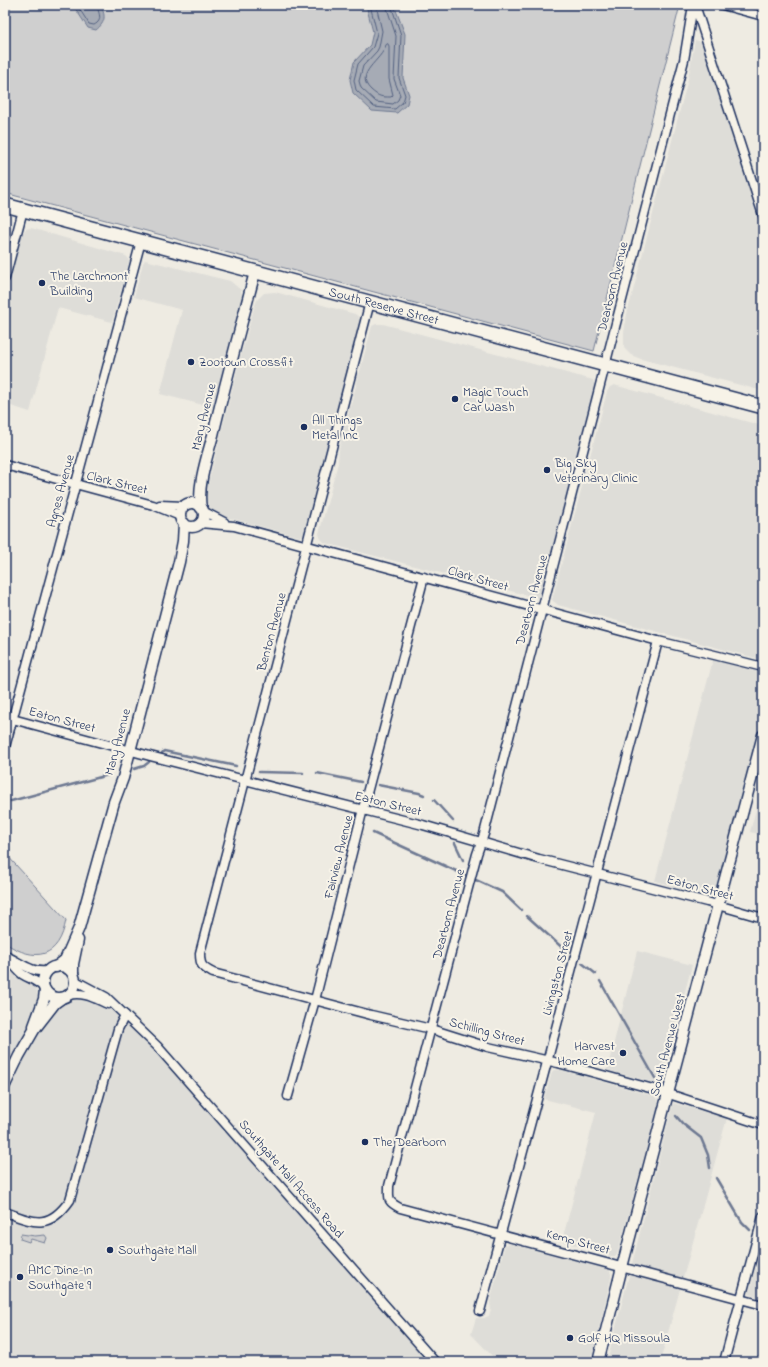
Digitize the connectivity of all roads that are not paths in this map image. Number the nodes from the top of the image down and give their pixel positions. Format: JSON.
{"nodes":[{"id":1,"x":694,"y":5,"type":"edge"},
{"id":2,"x":722,"y":5,"type":"edge"},
{"id":3,"x":763,"y":16,"type":"edge"},
{"id":4,"x":5,"y":205,"type":"edge"},
{"id":5,"x":23,"y":210,"type":"junction"},
{"id":6,"x":763,"y":216,"type":"edge"},
{"id":7,"x":140,"y":241,"type":"junction"},
{"id":8,"x":255,"y":272,"type":"junction"},
{"id":9,"x":5,"y":278,"type":"edge"},
{"id":10,"x":370,"y":302,"type":"junction"},
{"id":11,"x":606,"y":364,"type":"junction"},
{"id":12,"x":763,"y":407,"type":"edge"},
{"id":13,"x":5,"y":465,"type":"edge"},
{"id":14,"x":203,"y":475,"type":"junction"},
{"id":15,"x":75,"y":485,"type":"junction"},
{"id":16,"x":153,"y":504,"type":"junction"},
{"id":17,"x":186,"y":505,"type":"junction"},
{"id":18,"x":202,"y":510,"type":"junction"},
{"id":19,"x":182,"y":519,"type":"junction"},
{"id":20,"x":197,"y":524,"type":"junction"},
{"id":21,"x":234,"y":526,"type":"junction"},
{"id":22,"x":306,"y":546,"type":"junction"},
{"id":23,"x":179,"y":562,"type":"junction"},
{"id":24,"x":424,"y":577,"type":"junction"},
{"id":25,"x":542,"y":609,"type":"junction"},
{"id":26,"x":658,"y":641,"type":"junction"},
{"id":27,"x":763,"y":667,"type":"edge"},
{"id":28,"x":8,"y":718,"type":"edge"},
{"id":29,"x":763,"y":734,"type":"edge"},
{"id":30,"x":5,"y":747,"type":"edge"},
{"id":31,"x":130,"y":750,"type":"junction"},
{"id":32,"x":761,"y":750,"type":"edge"},
{"id":33,"x":246,"y":780,"type":"junction"},
{"id":34,"x":363,"y":809,"type":"junction"},
{"id":35,"x":482,"y":841,"type":"junction"},
{"id":36,"x":597,"y":874,"type":"junction"},
{"id":37,"x":719,"y":905,"type":"junction"},
{"id":38,"x":763,"y":918,"type":"edge"},
{"id":39,"x":79,"y":928,"type":"junction"},
{"id":40,"x":6,"y":955,"type":"edge"},
{"id":41,"x":204,"y":968,"type":"joint"},
{"id":42,"x":52,"y":969,"type":"junction"},
{"id":43,"x":74,"y":977,"type":"junction"},
{"id":44,"x":44,"y":989,"type":"junction"},
{"id":45,"x":65,"y":996,"type":"junction"},
{"id":46,"x":315,"y":1000,"type":"junction"},
{"id":47,"x":125,"y":1015,"type":"junction"},
{"id":48,"x":431,"y":1029,"type":"junction"},
{"id":49,"x":32,"y":1033,"type":"junction"},
{"id":50,"x":548,"y":1061,"type":"junction"},
{"id":51,"x":5,"y":1085,"type":"edge"},
{"id":52,"x":668,"y":1094,"type":"junction"},
{"id":53,"x":288,"y":1096,"type":"dead end"},
{"id":54,"x":763,"y":1125,"type":"edge"},
{"id":55,"x":389,"y":1200,"type":"joint"},
{"id":56,"x":5,"y":1212,"type":"edge"},
{"id":57,"x":763,"y":1216,"type":"edge"},
{"id":58,"x":5,"y":1218,"type":"edge"},
{"id":59,"x":23,"y":1220,"type":"junction"},
{"id":60,"x":501,"y":1234,"type":"junction"},
{"id":61,"x":622,"y":1267,"type":"junction"},
{"id":62,"x":741,"y":1298,"type":"junction"},
{"id":63,"x":763,"y":1305,"type":"edge"},
{"id":64,"x":480,"y":1311,"type":"dead end"},
{"id":65,"x":435,"y":1362,"type":"edge"},
{"id":66,"x":598,"y":1362,"type":"edge"},
{"id":67,"x":724,"y":1362,"type":"edge"}],
"edges":[{"from":1,"to":6,"type":"street"},
{"from":1,"to":11,"type":"street","name":"Dearborn Avenue"},
{"from":2,"to":3,"type":"street"},
{"from":4,"to":5,"type":"highway","name":"South Reserve Street"},
{"from":5,"to":7,"type":"highway","name":"South Reserve Street"},
{"from":5,"to":9,"type":"street"},
{"from":7,"to":8,"type":"highway","name":"South Reserve Street"},
{"from":7,"to":15,"type":"street","name":"Agnes Avenue"},
{"from":8,"to":10,"type":"highway","name":"South Reserve Street"},
{"from":8,"to":14,"type":"street","name":"Mary Avenue"},
{"from":10,"to":11,"type":"highway","name":"South Reserve Street"},
{"from":10,"to":22,"type":"street","name":"Benton Avenue"},
{"from":11,"to":12,"type":"highway","name":"South Reserve Street"},
{"from":11,"to":25,"type":"street","name":"Dearborn Avenue"},
{"from":13,"to":15,"type":"street","name":"Clark Street"},
{"from":14,"to":17,"type":"street"},
{"from":14,"to":18,"type":"street"},
{"from":15,"to":16,"type":"street","name":"Clark Street"},
{"from":15,"to":28,"type":"street","name":"Agnes Avenue"},
{"from":16,"to":17,"type":"street","name":"Clark Street"},
{"from":16,"to":19,"type":"street","name":"Clark Street"},
{"from":17,"to":18,"type":"street"},
{"from":17,"to":19,"type":"street"},
{"from":18,"to":20,"type":"street"},
{"from":18,"to":21,"type":"street"},
{"from":19,"to":20,"type":"street"},
{"from":19,"to":23,"type":"street","name":"Mary Avenue"},
{"from":20,"to":21,"type":"street"},
{"from":20,"to":23,"type":"street","name":"Mary Avenue"},
{"from":21,"to":22,"type":"street","name":"Clark Street"},
{"from":22,"to":24,"type":"street","name":"Clark Street"},
{"from":22,"to":33,"type":"street","name":"Benton Avenue"},
{"from":23,"to":31,"type":"street","name":"Mary Avenue"},
{"from":24,"to":25,"type":"street","name":"Clark Street"},
{"from":24,"to":34,"type":"street","name":"Fairview Avenue"},
{"from":25,"to":26,"type":"street","name":"Clark Street"},
{"from":25,"to":35,"type":"street","name":"Dearborn Avenue"},
{"from":26,"to":27,"type":"street","name":"Clark Street"},
{"from":26,"to":36,"type":"street","name":"Livingston Street"},
{"from":28,"to":30,"type":"street","name":"Agnes Avenue"},
{"from":28,"to":31,"type":"street","name":"Eaton Street"},
{"from":29,"to":32,"type":"street","name":"South Avenue West"},
{"from":31,"to":33,"type":"street","name":"Eaton Street"},
{"from":31,"to":39,"type":"street","name":"Mary Avenue"},
{"from":32,"to":37,"type":"street","name":"South Avenue West"},
{"from":33,"to":34,"type":"street","name":"Eaton Street"},
{"from":33,"to":41,"type":"street","name":"Benton Avenue"},
{"from":34,"to":35,"type":"street","name":"Eaton Street"},
{"from":34,"to":46,"type":"street","name":"Fairview Avenue"},
{"from":35,"to":36,"type":"street","name":"Eaton Street"},
{"from":35,"to":48,"type":"street","name":"Dearborn Avenue"},
{"from":36,"to":37,"type":"street","name":"Eaton Street"},
{"from":36,"to":50,"type":"street","name":"Livingston Street"},
{"from":37,"to":38,"type":"street","name":"Eaton Street"},
{"from":37,"to":52,"type":"street","name":"South Avenue West"},
{"from":39,"to":42,"type":"street","name":"Mary Avenue"},
{"from":39,"to":43,"type":"street","name":"Mary Avenue"},
{"from":40,"to":42,"type":"street"},
{"from":40,"to":44,"type":"street"},
{"from":41,"to":46,"type":"street","name":"Schilling Street"},
{"from":42,"to":43,"type":"street"},
{"from":42,"to":44,"type":"street"},
{"from":43,"to":45,"type":"street"},
{"from":43,"to":47,"type":"street","name":"Southgate Mall Access Road"},
{"from":44,"to":45,"type":"street"},
{"from":44,"to":49,"type":"street"},
{"from":45,"to":47,"type":"street","name":"Southgate Mall Access Road"},
{"from":45,"to":49,"type":"street"},
{"from":46,"to":48,"type":"street","name":"Schilling Street"},
{"from":46,"to":53,"type":"street","name":"Fairview Avenue"},
{"from":47,"to":59,"type":"street"},
{"from":47,"to":65,"type":"street","name":"Southgate Mall Access Road"},
{"from":48,"to":50,"type":"street","name":"Schilling Street"},
{"from":48,"to":55,"type":"street","name":"Dearborn Avenue"},
{"from":49,"to":51,"type":"street"},
{"from":50,"to":52,"type":"street","name":"Schilling Street"},
{"from":50,"to":60,"type":"street","name":"Livingston Street"},
{"from":52,"to":54,"type":"street","name":"Schilling Street"},
{"from":52,"to":61,"type":"street","name":"South Avenue West"},
{"from":55,"to":60,"type":"street","name":"Kemp Street"},
{"from":56,"to":59,"type":"street"},
{"from":57,"to":62,"type":"street"},
{"from":58,"to":59,"type":"street"},
{"from":60,"to":61,"type":"street","name":"Kemp Street"},
{"from":60,"to":64,"type":"street","name":"Livingston Street"},
{"from":61,"to":62,"type":"street","name":"Kemp Street"},
{"from":61,"to":66,"type":"street","name":"South Avenue West"},
{"from":62,"to":63,"type":"street","name":"Kemp Street"},
{"from":62,"to":67,"type":"street"}]}
